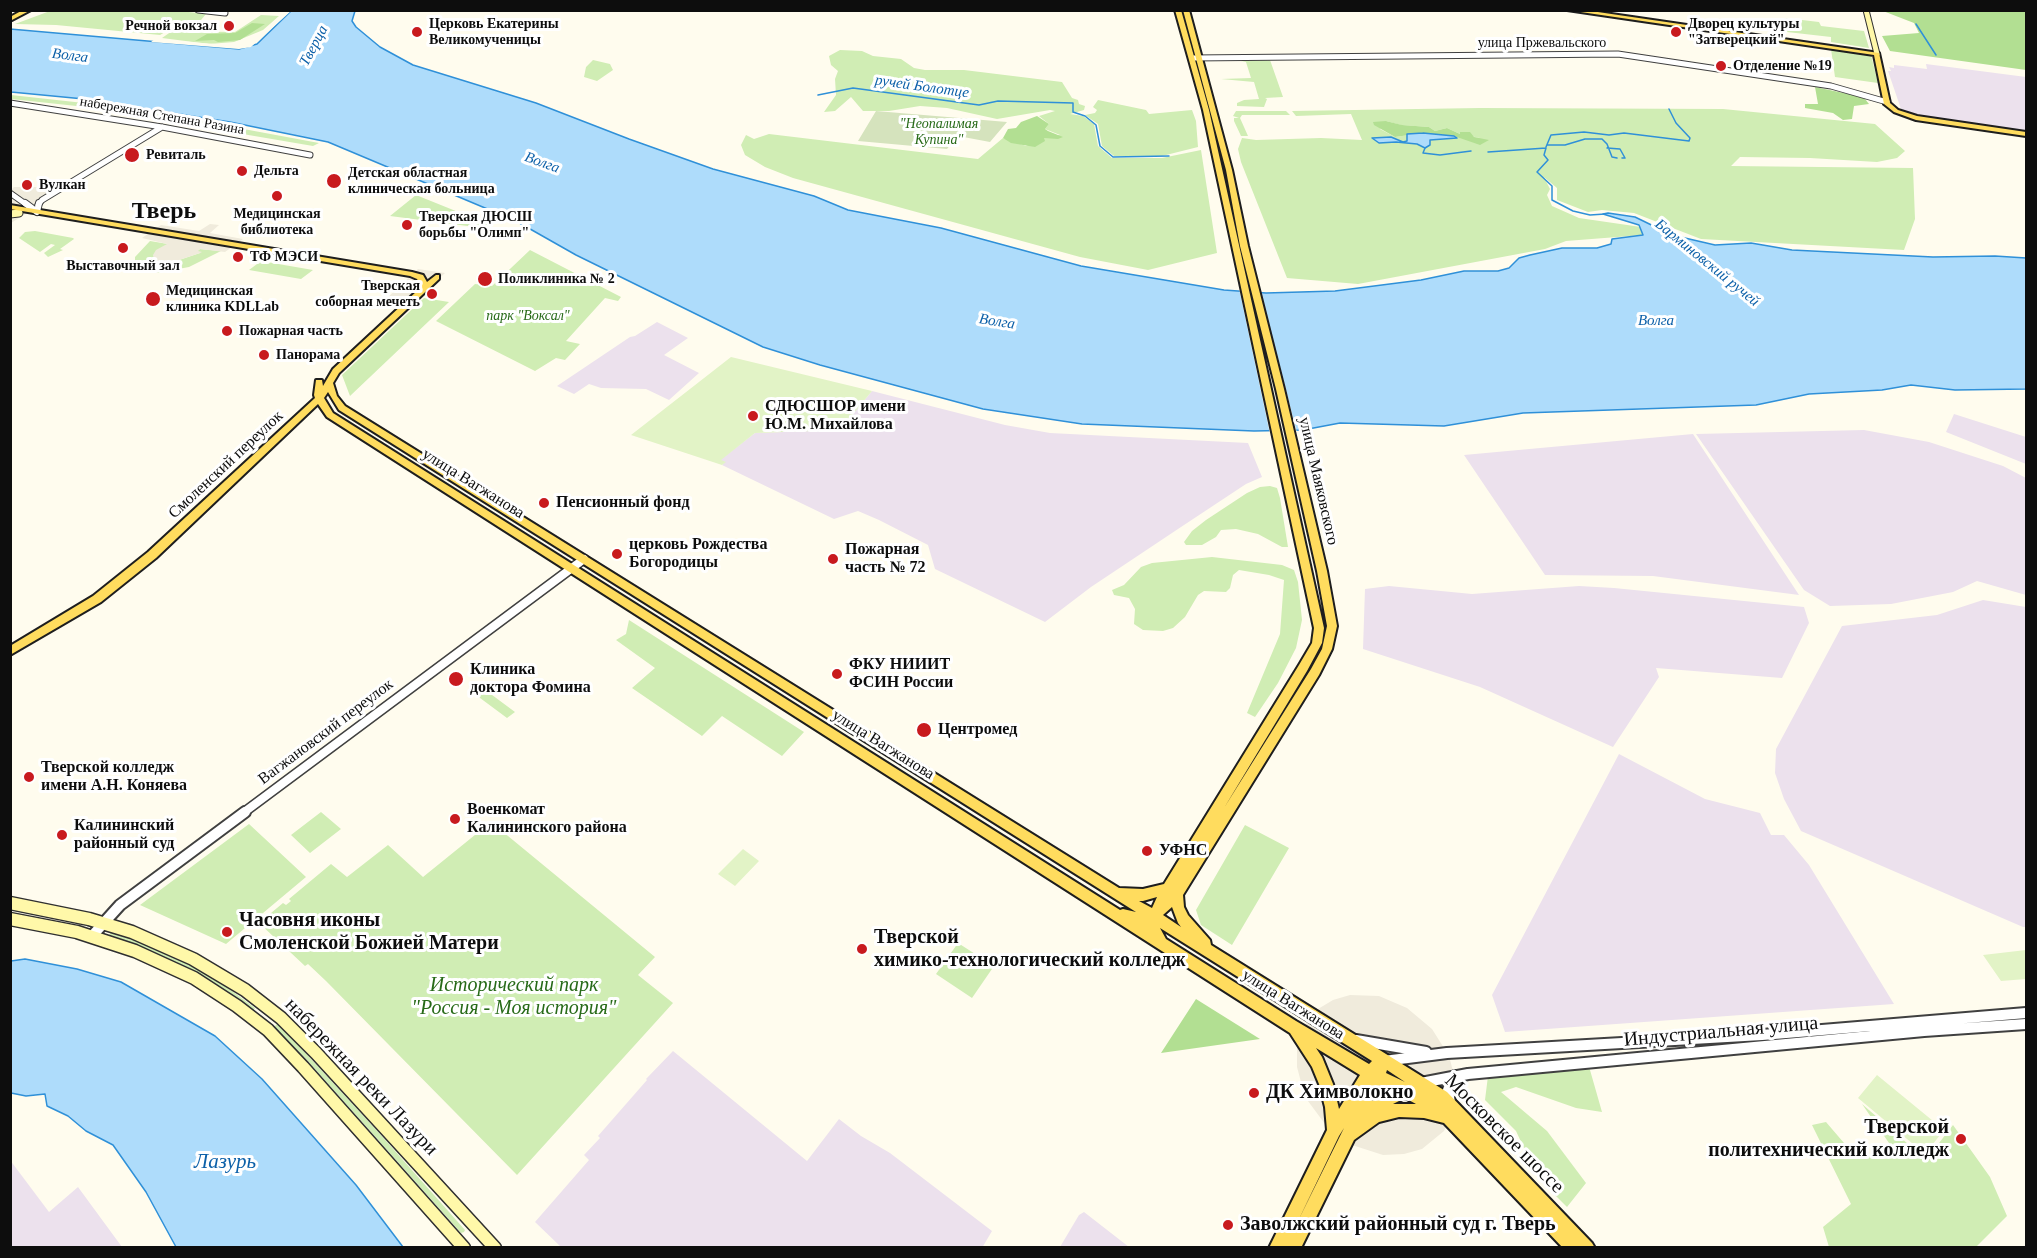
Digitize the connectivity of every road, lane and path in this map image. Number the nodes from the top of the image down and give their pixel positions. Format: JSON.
{"nodes":[{"id":1,"x":21,"y":10,"type":"edge"},
{"id":2,"x":29,"y":10,"type":"edge"},
{"id":3,"x":198,"y":10,"type":"edge"},
{"id":4,"x":1178,"y":10,"type":"edge"},
{"id":5,"x":1186,"y":10,"type":"edge"},
{"id":6,"x":1569,"y":10,"type":"edge"},
{"id":7,"x":1586,"y":10,"type":"edge"},
{"id":8,"x":1866,"y":10,"type":"edge"},
{"id":9,"x":225,"y":13,"type":"dead end"},
{"id":10,"x":10,"y":17,"type":"edge"},
{"id":11,"x":1622,"y":17,"type":"junction"},
{"id":12,"x":1877,"y":52,"type":"junction"},
{"id":13,"x":1196,"y":58,"type":"junction"},
{"id":14,"x":1887,"y":102,"type":"junction"},
{"id":15,"x":10,"y":103,"type":"edge"},
{"id":16,"x":162,"y":127,"type":"junction"},
{"id":17,"x":2026,"y":134,"type":"edge"},
{"id":18,"x":310,"y":155,"type":"dead end"},
{"id":19,"x":10,"y":193,"type":"edge"},
{"id":20,"x":44,"y":199,"type":"junction"},
{"id":21,"x":14,"y":211,"type":"edge"},
{"id":22,"x":37,"y":212,"type":"junction"},
{"id":23,"x":170,"y":234,"type":"junction"},
{"id":24,"x":152,"y":238,"type":"junction"},
{"id":25,"x":233,"y":244,"type":"junction"},
{"id":26,"x":219,"y":246,"type":"junction"},
{"id":27,"x":1240,"y":246,"type":"junction"},
{"id":28,"x":409,"y":276,"type":"junction"},
{"id":29,"x":436,"y":277,"type":"dead end"},
{"id":30,"x":420,"y":292,"type":"junction"},
{"id":31,"x":319,"y":382,"type":"junction"},
{"id":32,"x":329,"y":382,"type":"junction"},
{"id":33,"x":322,"y":404,"type":"junction"},
{"id":34,"x":342,"y":408,"type":"junction"},
{"id":35,"x":299,"y":414,"type":"junction"},
{"id":36,"x":584,"y":559,"type":"junction"},
{"id":37,"x":572,"y":568,"type":"junction"},
{"id":38,"x":10,"y":646,"type":"edge"},
{"id":39,"x":10,"y":651,"type":"edge"},
{"id":40,"x":1111,"y":891,"type":"junction"},
{"id":41,"x":1172,"y":891,"type":"junction"},
{"id":42,"x":10,"y":903,"type":"edge"},
{"id":43,"x":1101,"y":905,"type":"junction"},
{"id":44,"x":1154,"y":917,"type":"junction"},
{"id":45,"x":10,"y":919,"type":"edge"},
{"id":46,"x":104,"y":922,"type":"junction"},
{"id":47,"x":92,"y":936,"type":"junction"},
{"id":48,"x":1161,"y":943,"type":"junction"},
{"id":49,"x":1220,"y":959,"type":"junction"},
{"id":50,"x":2026,"y":1013,"type":"edge"},
{"id":51,"x":2026,"y":1024,"type":"edge"},
{"id":52,"x":1291,"y":1026,"type":"junction"},
{"id":53,"x":1346,"y":1038,"type":"junction"},
{"id":54,"x":1438,"y":1054,"type":"junction"},
{"id":55,"x":1416,"y":1056,"type":"junction"},
{"id":56,"x":1383,"y":1061,"type":"junction"},
{"id":57,"x":1373,"y":1074,"type":"junction"},
{"id":58,"x":1406,"y":1074,"type":"junction"},
{"id":59,"x":1455,"y":1076,"type":"junction"},
{"id":60,"x":1421,"y":1083,"type":"junction"},
{"id":61,"x":1405,"y":1090,"type":"junction"},
{"id":62,"x":1452,"y":1113,"type":"junction"},
{"id":63,"x":1341,"y":1134,"type":"junction"},
{"id":64,"x":464,"y":1248,"type":"edge"},
{"id":65,"x":495,"y":1248,"type":"edge"},
{"id":66,"x":1277,"y":1248,"type":"edge"},
{"id":67,"x":1293,"y":1248,"type":"edge"},
{"id":68,"x":1574,"y":1248,"type":"edge"},
{"id":69,"x":1587,"y":1248,"type":"edge"}],
"edges":[{"from":1,"to":10,"type":"main road"},
{"from":2,"to":10,"type":"main road"},
{"from":3,"to":9,"type":"street"},
{"from":4,"to":13,"type":"main road","name":"улица Маяковского"},
{"from":5,"to":13,"type":"main road","name":"улица Маяковского"},
{"from":6,"to":11,"type":"main road"},
{"from":7,"to":11,"type":"main road"},
{"from":8,"to":12,"type":"main road"},
{"from":11,"to":12,"type":"main road"},
{"from":12,"to":14,"type":"main road"},
{"from":13,"to":14,"type":"street","name":"улица Пржевальского"},
{"from":13,"to":27,"type":"main road","name":"улица Маяковского"},
{"from":14,"to":17,"type":"main road"},
{"from":15,"to":16,"type":"street","name":"набережная Степана Разина"},
{"from":16,"to":18,"type":"street","name":"набережная Степана Разина"},
{"from":16,"to":20,"type":"street"},
{"from":19,"to":21,"type":"street"},
{"from":20,"to":21,"type":"street"},
{"from":20,"to":22,"type":"street"},
{"from":21,"to":22,"type":"main road"},
{"from":21,"to":24,"type":"main road"},
{"from":22,"to":23,"type":"main road"},
{"from":23,"to":24,"type":"main road"},
{"from":23,"to":25,"type":"main road"},
{"from":24,"to":26,"type":"main road"},
{"from":25,"to":26,"type":"main road"},
{"from":25,"to":28,"type":"main road"},
{"from":26,"to":28,"type":"main road"},
{"from":27,"to":41,"type":"main road","name":"улица Маяковского"},
{"from":27,"to":41,"type":"main road","name":"улица Маяковского"},
{"from":28,"to":30,"type":"main road"},
{"from":28,"to":31,"type":"main road","name":"Смоленский переулок"},
{"from":29,"to":30,"type":"main road"},
{"from":30,"to":32,"type":"main road"},
{"from":31,"to":33,"type":"main road"},
{"from":31,"to":35,"type":"main road","name":"Смоленский переулок"},
{"from":32,"to":33,"type":"main road"},
{"from":32,"to":34,"type":"main road"},
{"from":33,"to":34,"type":"main road"},
{"from":33,"to":35,"type":"main road","name":"Смоленский переулок"},
{"from":33,"to":35,"type":"main road"},
{"from":33,"to":37,"type":"main road","name":"улица Вагжанова"},
{"from":34,"to":36,"type":"main road","name":"улица Вагжанова"},
{"from":35,"to":38,"type":"main road","name":"Смоленский переулок"},
{"from":35,"to":39,"type":"main road","name":"Смоленский переулок"},
{"from":36,"to":37,"type":"street","name":"Вагжановский переулок"},
{"from":36,"to":40,"type":"main road","name":"улица Вагжанова"},
{"from":37,"to":43,"type":"main road","name":"улица Вагжанова"},
{"from":37,"to":46,"type":"street","name":"Вагжановский переулок"},
{"from":40,"to":41,"type":"main road"},
{"from":40,"to":44,"type":"main road","name":"улица Вагжанова"},
{"from":41,"to":44,"type":"main road","name":"улица Маяковского"},
{"from":41,"to":49,"type":"main road"},
{"from":42,"to":46,"type":"main road","name":"набережная реки Лазури"},
{"from":43,"to":44,"type":"main road"},
{"from":43,"to":48,"type":"main road","name":"улица Вагжанова"},
{"from":44,"to":48,"type":"main road"},
{"from":44,"to":49,"type":"main road","name":"улица Вагжанова"},
{"from":45,"to":47,"type":"main road","name":"набережная реки Лазури"},
{"from":46,"to":47,"type":"street","name":"Вагжановский переулок"},
{"from":46,"to":65,"type":"main road","name":"набережная реки Лазури"},
{"from":47,"to":64,"type":"main road","name":"набережная реки Лазури"},
{"from":48,"to":52,"type":"main road","name":"улица Вагжанова"},
{"from":49,"to":53,"type":"main road","name":"улица Вагжанова"},
{"from":50,"to":54,"type":"street","name":"Индустриальная улица"},
{"from":51,"to":59,"type":"street","name":"Индустриальная улица"},
{"from":52,"to":57,"type":"main road","name":"улица Вагжанова"},
{"from":52,"to":63,"type":"main road"},
{"from":53,"to":54,"type":"street","name":"Индустриальная улица"},
{"from":53,"to":56,"type":"main road","name":"улица Вагжанова"},
{"from":54,"to":55,"type":"street","name":"Индустриальная улица"},
{"from":55,"to":56,"type":"street","name":"Индустриальная улица"},
{"from":55,"to":58,"type":"street"},
{"from":56,"to":57,"type":"main road"},
{"from":56,"to":58,"type":"main road","name":"Московское шоссе"},
{"from":57,"to":61,"type":"main road","name":"улица Вагжанова"},
{"from":57,"to":63,"type":"main road"},
{"from":58,"to":60,"type":"main road","name":"Московское шоссе"},
{"from":58,"to":61,"type":"street"},
{"from":59,"to":60,"type":"street","name":"Индустриальная улица"},
{"from":59,"to":62,"type":"street"},
{"from":60,"to":61,"type":"main road"},
{"from":60,"to":62,"type":"main road","name":"Московское шоссе"},
{"from":61,"to":62,"type":"main road","name":"улица Вагжанова"},
{"from":61,"to":63,"type":"main road"},
{"from":62,"to":63,"type":"main road"},
{"from":62,"to":68,"type":"main road","name":"Московское шоссе"},
{"from":62,"to":69,"type":"main road","name":"Московское шоссе"},
{"from":63,"to":66,"type":"main road"},
{"from":63,"to":67,"type":"main road"}]}
